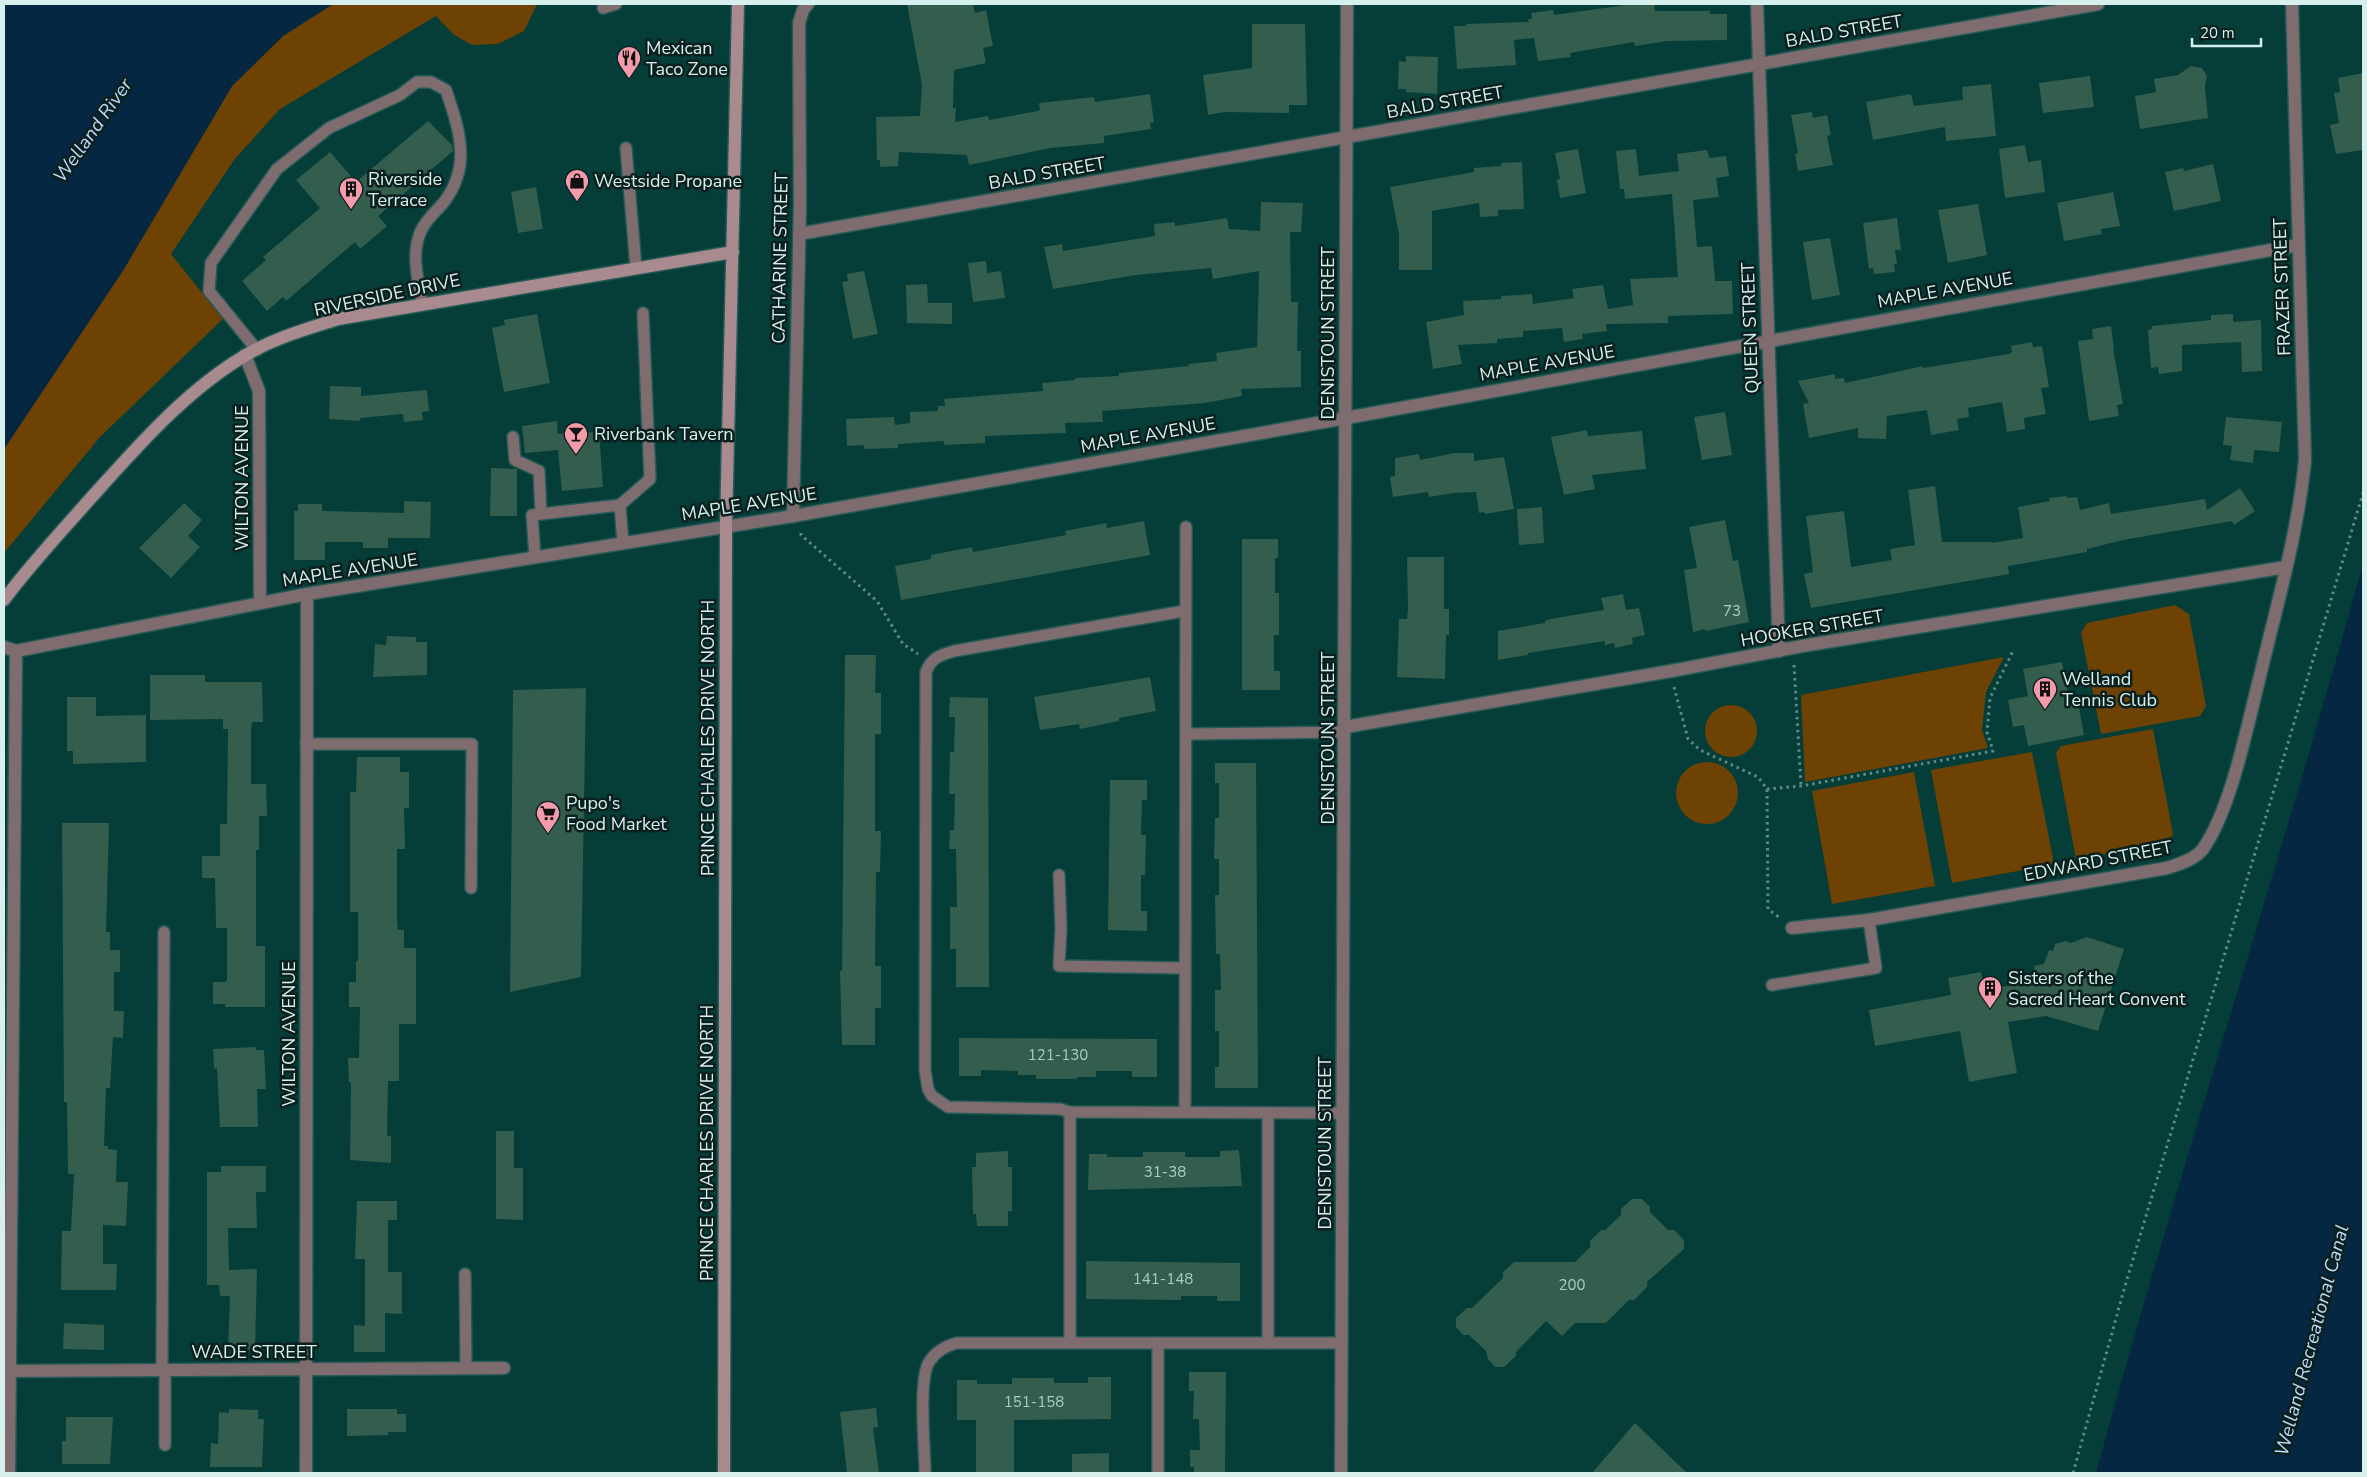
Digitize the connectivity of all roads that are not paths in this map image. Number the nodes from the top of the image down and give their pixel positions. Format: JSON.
{"nodes":[{"id":1,"x":616,"y":4,"type":"edge"},
{"id":2,"x":738,"y":4,"type":"edge"},
{"id":3,"x":808,"y":4,"type":"edge"},
{"id":4,"x":1347,"y":4,"type":"edge"},
{"id":5,"x":1757,"y":4,"type":"edge"},
{"id":6,"x":2098,"y":4,"type":"edge"},
{"id":7,"x":2292,"y":4,"type":"edge"},
{"id":8,"x":602,"y":8,"type":"dead end"},
{"id":9,"x":1759,"y":64,"type":"junction"},
{"id":10,"x":1346,"y":137,"type":"junction"},
{"id":11,"x":626,"y":148,"type":"dead end"},
{"id":12,"x":799,"y":234,"type":"junction"},
{"id":13,"x":2298,"y":245,"type":"junction"},
{"id":14,"x":733,"y":252,"type":"junction"},
{"id":15,"x":636,"y":268,"type":"junction"},
{"id":16,"x":422,"y":304,"type":"junction"},
{"id":17,"x":643,"y":313,"type":"dead end"},
{"id":18,"x":1768,"y":340,"type":"junction"},
{"id":19,"x":251,"y":352,"type":"junction"},
{"id":20,"x":1346,"y":418,"type":"junction"},
{"id":21,"x":513,"y":437,"type":"dead end"},
{"id":22,"x":620,"y":505,"type":"junction"},
{"id":23,"x":541,"y":514,"type":"junction"},
{"id":24,"x":796,"y":515,"type":"junction"},
{"id":25,"x":726,"y":526,"type":"junction"},
{"id":26,"x":1186,"y":527,"type":"dead end"},
{"id":27,"x":623,"y":543,"type":"junction"},
{"id":28,"x":535,"y":557,"type":"junction"},
{"id":29,"x":2286,"y":567,"type":"junction"},
{"id":30,"x":307,"y":594,"type":"junction"},
{"id":31,"x":4,"y":600,"type":"edge"},
{"id":32,"x":260,"y":603,"type":"junction"},
{"id":33,"x":1184,"y":611,"type":"junction"},
{"id":34,"x":10,"y":649,"type":"edge"},
{"id":35,"x":1779,"y":651,"type":"junction"},
{"id":36,"x":1346,"y":729,"type":"junction"},
{"id":37,"x":1186,"y":734,"type":"junction"},
{"id":38,"x":306,"y":744,"type":"junction"},
{"id":39,"x":1059,"y":875,"type":"dead end"},
{"id":40,"x":471,"y":888,"type":"dead end"},
{"id":41,"x":1868,"y":920,"type":"junction"},
{"id":42,"x":1792,"y":928,"type":"road end"},
{"id":43,"x":164,"y":932,"type":"dead end"},
{"id":44,"x":1184,"y":968,"type":"junction"},
{"id":45,"x":1772,"y":985,"type":"dead end"},
{"id":46,"x":1070,"y":1112,"type":"junction"},
{"id":47,"x":1185,"y":1112,"type":"junction"},
{"id":48,"x":1268,"y":1113,"type":"junction"},
{"id":49,"x":1343,"y":1113,"type":"junction"},
{"id":50,"x":465,"y":1274,"type":"dead end"},
{"id":51,"x":1070,"y":1342,"type":"junction"},
{"id":52,"x":1158,"y":1343,"type":"junction"},
{"id":53,"x":1268,"y":1343,"type":"junction"},
{"id":54,"x":1342,"y":1343,"type":"junction"},
{"id":55,"x":466,"y":1368,"type":"junction"},
{"id":56,"x":504,"y":1368,"type":"dead end"},
{"id":57,"x":306,"y":1369,"type":"junction"},
{"id":58,"x":164,"y":1370,"type":"junction"},
{"id":59,"x":6,"y":1371,"type":"edge"},
{"id":60,"x":165,"y":1445,"type":"dead end"},
{"id":61,"x":9,"y":1473,"type":"edge"},
{"id":62,"x":306,"y":1473,"type":"edge"},
{"id":63,"x":724,"y":1473,"type":"edge"},
{"id":64,"x":925,"y":1473,"type":"edge"},
{"id":65,"x":1158,"y":1473,"type":"edge"},
{"id":66,"x":1341,"y":1473,"type":"edge"}],
"edges":[{"from":1,"to":8,"type":"lane"},
{"from":2,"to":14,"type":"main road","name":"PRINCE CHARLES DRIVE NORTH"},
{"from":3,"to":12,"type":"street","name":"CATHARINE STREET"},
{"from":4,"to":10,"type":"street","name":"DENISTOUN STREET"},
{"from":5,"to":9,"type":"street","name":"QUEEN STREET"},
{"from":6,"to":9,"type":"street","name":"BALD STREET"},
{"from":7,"to":13,"type":"street","name":"FRAZER STREET"},
{"from":9,"to":10,"type":"street","name":"BALD STREET"},
{"from":9,"to":18,"type":"street","name":"QUEEN STREET"},
{"from":10,"to":12,"type":"street","name":"BALD STREET"},
{"from":10,"to":20,"type":"street","name":"DENISTOUN STREET"},
{"from":11,"to":15,"type":"lane"},
{"from":12,"to":24,"type":"street","name":"CATHARINE STREET"},
{"from":13,"to":18,"type":"street","name":"MAPLE AVENUE"},
{"from":13,"to":29,"type":"street","name":"FRAZER STREET"},
{"from":14,"to":15,"type":"main road","name":"RIVERSIDE DRIVE"},
{"from":14,"to":25,"type":"main road","name":"PRINCE CHARLES DRIVE NORTH"},
{"from":15,"to":16,"type":"main road","name":"RIVERSIDE DRIVE"},
{"from":16,"to":19,"type":"main road","name":"RIVERSIDE DRIVE"},
{"from":16,"to":19,"type":"lane"},
{"from":17,"to":22,"type":"lane"},
{"from":18,"to":20,"type":"street","name":"MAPLE AVENUE"},
{"from":18,"to":35,"type":"street","name":"QUEEN STREET"},
{"from":19,"to":31,"type":"main road","name":"RIVERSIDE DRIVE"},
{"from":19,"to":32,"type":"street","name":"WILTON AVENUE"},
{"from":20,"to":24,"type":"street","name":"MAPLE AVENUE"},
{"from":20,"to":36,"type":"street","name":"DENISTOUN STREET"},
{"from":21,"to":23,"type":"lane"},
{"from":22,"to":23,"type":"lane"},
{"from":22,"to":27,"type":"lane"},
{"from":23,"to":28,"type":"lane"},
{"from":24,"to":25,"type":"street","name":"MAPLE AVENUE"},
{"from":25,"to":27,"type":"street","name":"MAPLE AVENUE"},
{"from":25,"to":63,"type":"main road","name":"PRINCE CHARLES DRIVE NORTH"},
{"from":26,"to":33,"type":"lane"},
{"from":27,"to":28,"type":"street","name":"MAPLE AVENUE"},
{"from":28,"to":30,"type":"street","name":"MAPLE AVENUE"},
{"from":29,"to":35,"type":"street","name":"HOOKER STREET"},
{"from":29,"to":41,"type":"street","name":"EDWARD STREET"},
{"from":30,"to":32,"type":"street","name":"MAPLE AVENUE"},
{"from":30,"to":38,"type":"street","name":"WILTON AVENUE"},
{"from":32,"to":34,"type":"street","name":"MAPLE AVENUE"},
{"from":33,"to":37,"type":"lane"},
{"from":33,"to":46,"type":"lane"},
{"from":34,"to":59,"type":"street"},
{"from":35,"to":36,"type":"street","name":"HOOKER STREET"},
{"from":36,"to":37,"type":"lane"},
{"from":36,"to":49,"type":"street","name":"DENISTOUN STREET"},
{"from":37,"to":44,"type":"lane"},
{"from":38,"to":40,"type":"lane"},
{"from":38,"to":57,"type":"street","name":"WILTON AVENUE"},
{"from":39,"to":44,"type":"lane"},
{"from":41,"to":42,"type":"street","name":"EDWARD STREET"},
{"from":41,"to":45,"type":"lane"},
{"from":43,"to":58,"type":"lane"},
{"from":44,"to":47,"type":"lane"},
{"from":46,"to":47,"type":"lane"},
{"from":46,"to":51,"type":"lane"},
{"from":47,"to":48,"type":"lane"},
{"from":48,"to":49,"type":"lane"},
{"from":48,"to":53,"type":"lane"},
{"from":49,"to":54,"type":"street","name":"DENISTOUN STREET"},
{"from":50,"to":55,"type":"lane"},
{"from":51,"to":52,"type":"lane"},
{"from":51,"to":64,"type":"lane"},
{"from":52,"to":53,"type":"lane"},
{"from":52,"to":65,"type":"lane"},
{"from":53,"to":54,"type":"lane"},
{"from":54,"to":66,"type":"street","name":"DENISTOUN STREET"},
{"from":55,"to":56,"type":"street","name":"WADE STREET"},
{"from":55,"to":57,"type":"street","name":"WADE STREET"},
{"from":57,"to":58,"type":"street","name":"WADE STREET"},
{"from":57,"to":62,"type":"street","name":"WILTON AVENUE"},
{"from":58,"to":59,"type":"street","name":"WADE STREET"},
{"from":58,"to":60,"type":"lane"},
{"from":59,"to":61,"type":"street"}]}
